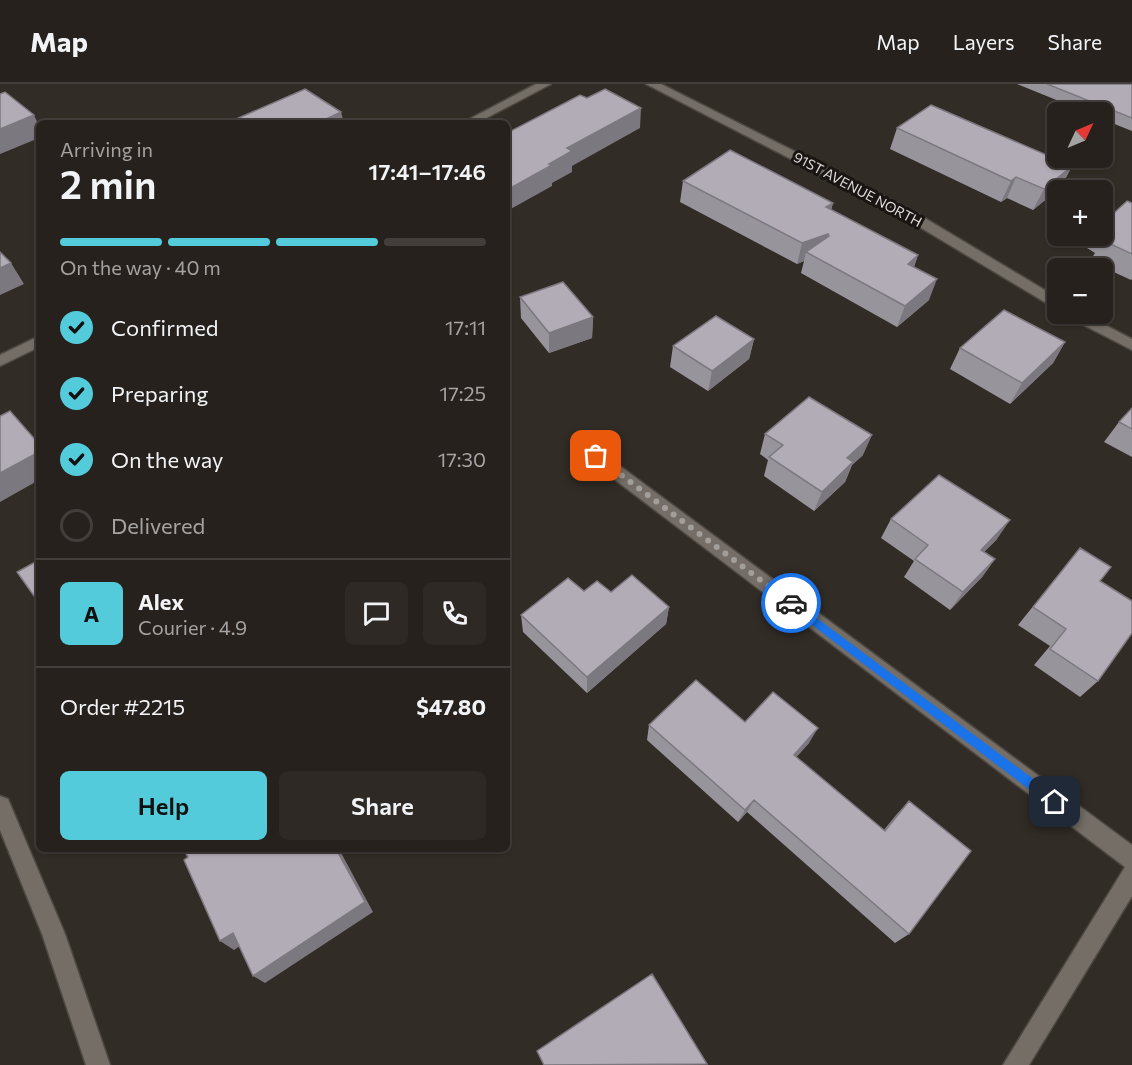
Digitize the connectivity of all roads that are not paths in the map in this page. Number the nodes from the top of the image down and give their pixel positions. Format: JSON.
{"nodes":[{"id":1,"x":545,"y":84,"type":"edge"},
{"id":2,"x":652,"y":84,"type":"edge"},
{"id":3,"x":474,"y":120,"type":"edge"},
{"id":4,"x":1047,"y":298,"type":"edge"},
{"id":5,"x":1092,"y":324,"type":"edge"},
{"id":6,"x":36,"y":343,"type":"edge"},
{"id":7,"x":1132,"y":345,"type":"edge"},
{"id":8,"x":0,"y":361,"type":"edge"},
{"id":9,"x":596,"y":456,"type":"dead end"},
{"id":10,"x":0,"y":806,"type":"edge"},
{"id":11,"x":1132,"y":859,"type":"edge"},
{"id":12,"x":1132,"y":875,"type":"edge"},
{"id":13,"x":98,"y":1065,"type":"edge"},
{"id":14,"x":1015,"y":1065,"type":"edge"}],
"edges":[{"from":1,"to":3,"type":"street"},
{"from":2,"to":4,"type":"street","name":"91ST AVENUE NORTH"},
{"from":5,"to":7,"type":"street"},
{"from":6,"to":8,"type":"street"},
{"from":9,"to":11,"type":"street"},
{"from":10,"to":13,"type":"street"},
{"from":12,"to":14,"type":"street"}]}
